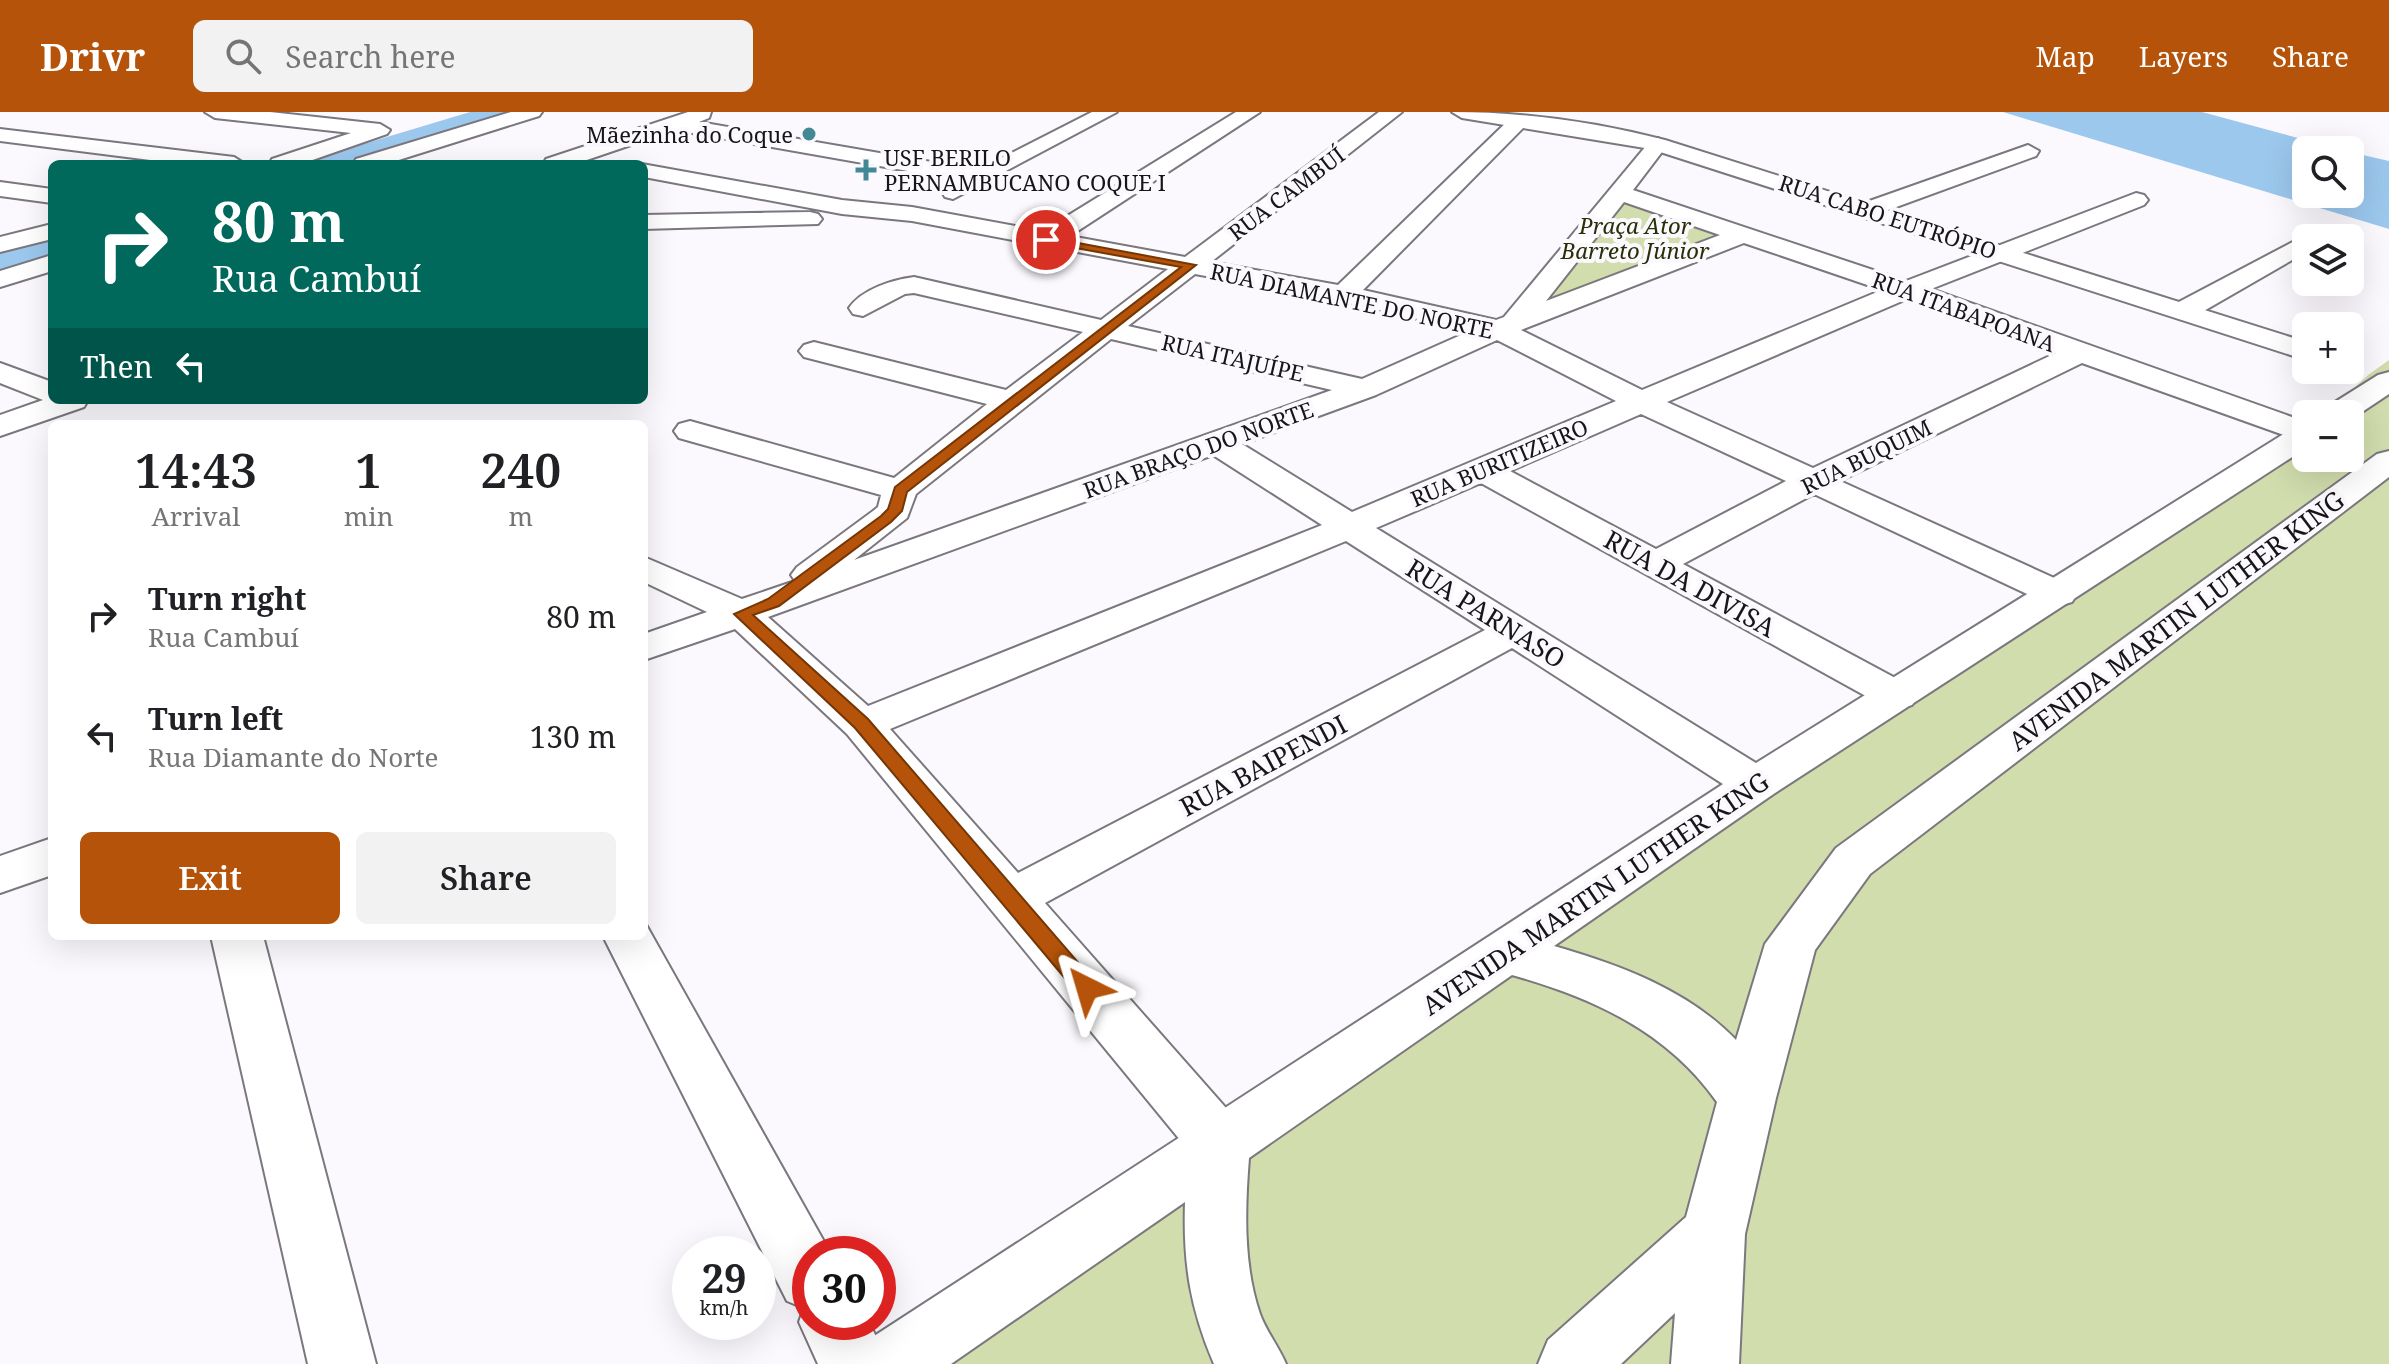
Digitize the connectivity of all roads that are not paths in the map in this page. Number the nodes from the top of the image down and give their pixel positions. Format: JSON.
{"nodes":[{"id":1,"x":215,"y":112,"type":"edge"},
{"id":2,"x":532,"y":112,"type":"edge"},
{"id":3,"x":708,"y":112,"type":"edge"},
{"id":4,"x":1107,"y":112,"type":"edge"},
{"id":5,"x":1250,"y":112,"type":"edge"},
{"id":6,"x":1392,"y":112,"type":"edge"},
{"id":7,"x":1462,"y":112,"type":"edge"},
{"id":8,"x":1520,"y":120,"type":"junction"},
{"id":9,"x":677,"y":124,"type":"junction"},
{"id":10,"x":0,"y":135,"type":"edge"},
{"id":11,"x":1658,"y":144,"type":"junction"},
{"id":12,"x":2028,"y":151,"type":"dead end"},
{"id":13,"x":579,"y":156,"type":"junction"},
{"id":14,"x":202,"y":160,"type":"edge"},
{"id":15,"x":292,"y":160,"type":"edge"},
{"id":16,"x":377,"y":160,"type":"edge"},
{"id":17,"x":566,"y":160,"type":"edge"},
{"id":18,"x":598,"y":160,"type":"edge"},
{"id":19,"x":927,"y":169,"type":"junction"},
{"id":20,"x":648,"y":172,"type":"edge"},
{"id":21,"x":979,"y":177,"type":"junction"},
{"id":22,"x":0,"y":189,"type":"edge"},
{"id":23,"x":1620,"y":193,"type":"junction"},
{"id":24,"x":48,"y":195,"type":"edge"},
{"id":25,"x":2136,"y":200,"type":"dead end"},
{"id":26,"x":1869,"y":209,"type":"junction"},
{"id":27,"x":832,"y":211,"type":"junction"},
{"id":28,"x":912,"y":214,"type":"junction"},
{"id":29,"x":648,"y":222,"type":"edge"},
{"id":30,"x":48,"y":232,"type":"edge"},
{"id":31,"x":1745,"y":234,"type":"junction"},
{"id":32,"x":1046,"y":240,"type":"junction"},
{"id":33,"x":0,"y":245,"type":"edge"},
{"id":34,"x":2292,"y":250,"type":"edge"},
{"id":35,"x":1999,"y":251,"type":"junction"},
{"id":36,"x":1190,"y":265,"type":"junction"},
{"id":37,"x":48,"y":266,"type":"edge"},
{"id":38,"x":0,"y":279,"type":"edge"},
{"id":39,"x":1910,"y":291,"type":"junction"},
{"id":40,"x":1344,"y":294,"type":"junction"},
{"id":41,"x":863,"y":308,"type":"dead end"},
{"id":42,"x":2185,"y":310,"type":"junction"},
{"id":43,"x":1506,"y":326,"type":"junction"},
{"id":44,"x":1109,"y":328,"type":"junction"},
{"id":45,"x":2292,"y":346,"type":"edge"},
{"id":46,"x":814,"y":351,"type":"dead end"},
{"id":47,"x":2079,"y":353,"type":"junction"},
{"id":48,"x":0,"y":372,"type":"edge"},
{"id":49,"x":2380,"y":377,"type":"edge"},
{"id":50,"x":1365,"y":389,"type":"junction"},
{"id":51,"x":48,"y":391,"type":"edge"},
{"id":52,"x":2354,"y":400,"type":"edge"},
{"id":53,"x":1011,"y":401,"type":"junction"},
{"id":54,"x":1639,"y":401,"type":"junction"},
{"id":55,"x":60,"y":404,"type":"edge"},
{"id":56,"x":0,"y":426,"type":"edge"},
{"id":57,"x":2292,"y":429,"type":"edge"},
{"id":58,"x":690,"y":431,"type":"dead end"},
{"id":59,"x":1217,"y":443,"type":"junction"},
{"id":60,"x":2292,"y":443,"type":"edge"},
{"id":61,"x":2389,"y":461,"type":"edge"},
{"id":62,"x":1483,"y":470,"type":"junction"},
{"id":63,"x":1811,"y":482,"type":"junction"},
{"id":64,"x":900,"y":490,"type":"junction"},
{"id":65,"x":1347,"y":526,"type":"junction"},
{"id":66,"x":1655,"y":564,"type":"junction"},
{"id":67,"x":648,"y":569,"type":"edge"},
{"id":68,"x":2058,"y":594,"type":"junction"},
{"id":69,"x":758,"y":608,"type":"junction"},
{"id":70,"x":1514,"y":631,"type":"junction"},
{"id":71,"x":648,"y":647,"type":"edge"},
{"id":72,"x":1897,"y":696,"type":"junction"},
{"id":73,"x":862,"y":724,"type":"junction"},
{"id":74,"x":1756,"y":784,"type":"junction"},
{"id":75,"x":48,"y":857,"type":"edge"},
{"id":76,"x":0,"y":875,"type":"edge"},
{"id":77,"x":1011,"y":899,"type":"junction"},
{"id":78,"x":238,"y":940,"type":"edge"},
{"id":79,"x":631,"y":940,"type":"edge"},
{"id":80,"x":1505,"y":953,"type":"junction"},
{"id":81,"x":1747,"y":1098,"type":"junction"},
{"id":82,"x":1220,"y":1144,"type":"junction"},
{"id":83,"x":1713,"y":1234,"type":"junction"},
{"id":84,"x":792,"y":1245,"type":"edge"},
{"id":85,"x":842,"y":1340,"type":"edge"},
{"id":86,"x":342,"y":1364,"type":"edge"},
{"id":87,"x":855,"y":1364,"type":"edge"},
{"id":88,"x":892,"y":1364,"type":"edge"},
{"id":89,"x":1252,"y":1364,"type":"edge"},
{"id":90,"x":1572,"y":1364,"type":"edge"},
{"id":91,"x":1705,"y":1364,"type":"edge"}],
"edges":[{"from":1,"to":15,"type":"street"},
{"from":2,"to":16,"type":"street"},
{"from":3,"to":9,"type":"street"},
{"from":4,"to":21,"type":"street"},
{"from":5,"to":32,"type":"street"},
{"from":6,"to":36,"type":"street","name":"RUA CAMBUÍ"},
{"from":7,"to":8,"type":"street","name":"RUA CABO EUTRÓPIO"},
{"from":8,"to":11,"type":"street","name":"RUA CABO EUTRÓPIO"},
{"from":8,"to":40,"type":"street"},
{"from":9,"to":13,"type":"street"},
{"from":9,"to":19,"type":"street"},
{"from":10,"to":14,"type":"street"},
{"from":11,"to":23,"type":"street"},
{"from":11,"to":26,"type":"street","name":"RUA CABO EUTRÓPIO"},
{"from":12,"to":26,"type":"street"},
{"from":13,"to":17,"type":"street"},
{"from":13,"to":18,"type":"street"},
{"from":19,"to":21,"type":"street"},
{"from":19,"to":27,"type":"street"},
{"from":20,"to":27,"type":"street","name":"RUA DIAMANTE DO NORTE"},
{"from":21,"to":28,"type":"street"},
{"from":22,"to":24,"type":"street"},
{"from":23,"to":31,"type":"street","name":"RUA ITABAPOANA"},
{"from":23,"to":43,"type":"street"},
{"from":25,"to":35,"type":"street","name":"RUA BURITIZEIRO"},
{"from":26,"to":35,"type":"street","name":"RUA CABO EUTRÓPIO"},
{"from":27,"to":28,"type":"street","name":"RUA DIAMANTE DO NORTE"},
{"from":27,"to":29,"type":"street"},
{"from":28,"to":32,"type":"street","name":"RUA DIAMANTE DO NORTE"},
{"from":30,"to":33,"type":"street"},
{"from":31,"to":39,"type":"street","name":"RUA ITABAPOANA"},
{"from":31,"to":43,"type":"street","name":"RUA BRAÇO DO NORTE"},
{"from":32,"to":36,"type":"street","name":"RUA DIAMANTE DO NORTE"},
{"from":34,"to":42,"type":"street"},
{"from":35,"to":39,"type":"street","name":"RUA BURITIZEIRO"},
{"from":35,"to":42,"type":"street","name":"RUA CABO EUTRÓPIO"},
{"from":36,"to":40,"type":"street","name":"RUA DIAMANTE DO NORTE"},
{"from":36,"to":44,"type":"street","name":"RUA CAMBUÍ"},
{"from":37,"to":38,"type":"street"},
{"from":39,"to":47,"type":"street","name":"RUA ITABAPOANA"},
{"from":39,"to":54,"type":"street","name":"RUA BURITIZEIRO"},
{"from":40,"to":43,"type":"street","name":"RUA DIAMANTE DO NORTE"},
{"from":41,"to":44,"type":"street","name":"RUA ITAJUÍPE"},
{"from":42,"to":45,"type":"street","name":"RUA CABO EUTRÓPIO"},
{"from":43,"to":50,"type":"street","name":"RUA BRAÇO DO NORTE"},
{"from":43,"to":54,"type":"street","name":"RUA DIAMANTE DO NORTE"},
{"from":44,"to":50,"type":"street","name":"RUA ITAJUÍPE"},
{"from":44,"to":53,"type":"street","name":"RUA CAMBUÍ"},
{"from":46,"to":53,"type":"street"},
{"from":47,"to":57,"type":"street","name":"RUA ITABAPOANA"},
{"from":47,"to":63,"type":"street","name":"RUA BUQUIM"},
{"from":48,"to":51,"type":"street"},
{"from":49,"to":52,"type":"street"},
{"from":50,"to":59,"type":"street","name":"RUA BRAÇO DO NORTE"},
{"from":53,"to":64,"type":"street","name":"RUA CAMBUÍ"},
{"from":54,"to":62,"type":"street","name":"RUA BURITIZEIRO"},
{"from":54,"to":63,"type":"street","name":"RUA DIAMANTE DO NORTE"},
{"from":55,"to":56,"type":"street"},
{"from":58,"to":64,"type":"street"},
{"from":59,"to":65,"type":"street","name":"RUA PARNASO"},
{"from":59,"to":69,"type":"street","name":"RUA BRAÇO DO NORTE"},
{"from":60,"to":68,"type":"street","name":"AVENIDA MARTIN LUTHER KING"},
{"from":61,"to":81,"type":"street","name":"AVENIDA MARTIN LUTHER KING"},
{"from":62,"to":65,"type":"street","name":"RUA BURITIZEIRO"},
{"from":62,"to":66,"type":"street","name":"RUA DA DIVISA"},
{"from":63,"to":66,"type":"street","name":"RUA BUQUIM"},
{"from":63,"to":68,"type":"street","name":"RUA DIAMANTE DO NORTE"},
{"from":64,"to":69,"type":"street","name":"RUA CAMBUÍ"},
{"from":65,"to":70,"type":"street","name":"RUA PARNASO"},
{"from":65,"to":73,"type":"street","name":"RUA BURITIZEIRO"},
{"from":66,"to":72,"type":"street","name":"RUA DA DIVISA"},
{"from":67,"to":69,"type":"street"},
{"from":68,"to":72,"type":"street","name":"AVENIDA MARTIN LUTHER KING"},
{"from":69,"to":71,"type":"street","name":"RUA BRAÇO DO NORTE"},
{"from":69,"to":73,"type":"street"},
{"from":70,"to":74,"type":"street","name":"RUA PARNASO"},
{"from":70,"to":77,"type":"street","name":"RUA BAIPENDI"},
{"from":72,"to":74,"type":"street","name":"AVENIDA MARTIN LUTHER KING"},
{"from":73,"to":77,"type":"street"},
{"from":74,"to":80,"type":"street","name":"AVENIDA MARTIN LUTHER KING"},
{"from":75,"to":76,"type":"street"},
{"from":77,"to":82,"type":"street"},
{"from":78,"to":86,"type":"street"},
{"from":79,"to":84,"type":"street"},
{"from":80,"to":81,"type":"street"},
{"from":80,"to":82,"type":"street","name":"AVENIDA MARTIN LUTHER KING"},
{"from":81,"to":83,"type":"street","name":"AVENIDA MARTIN LUTHER KING"},
{"from":82,"to":88,"type":"street","name":"AVENIDA MARTIN LUTHER KING"},
{"from":82,"to":89,"type":"street"},
{"from":83,"to":90,"type":"street"},
{"from":83,"to":91,"type":"street","name":"AVENIDA MARTIN LUTHER KING"},
{"from":85,"to":87,"type":"street"}]}
